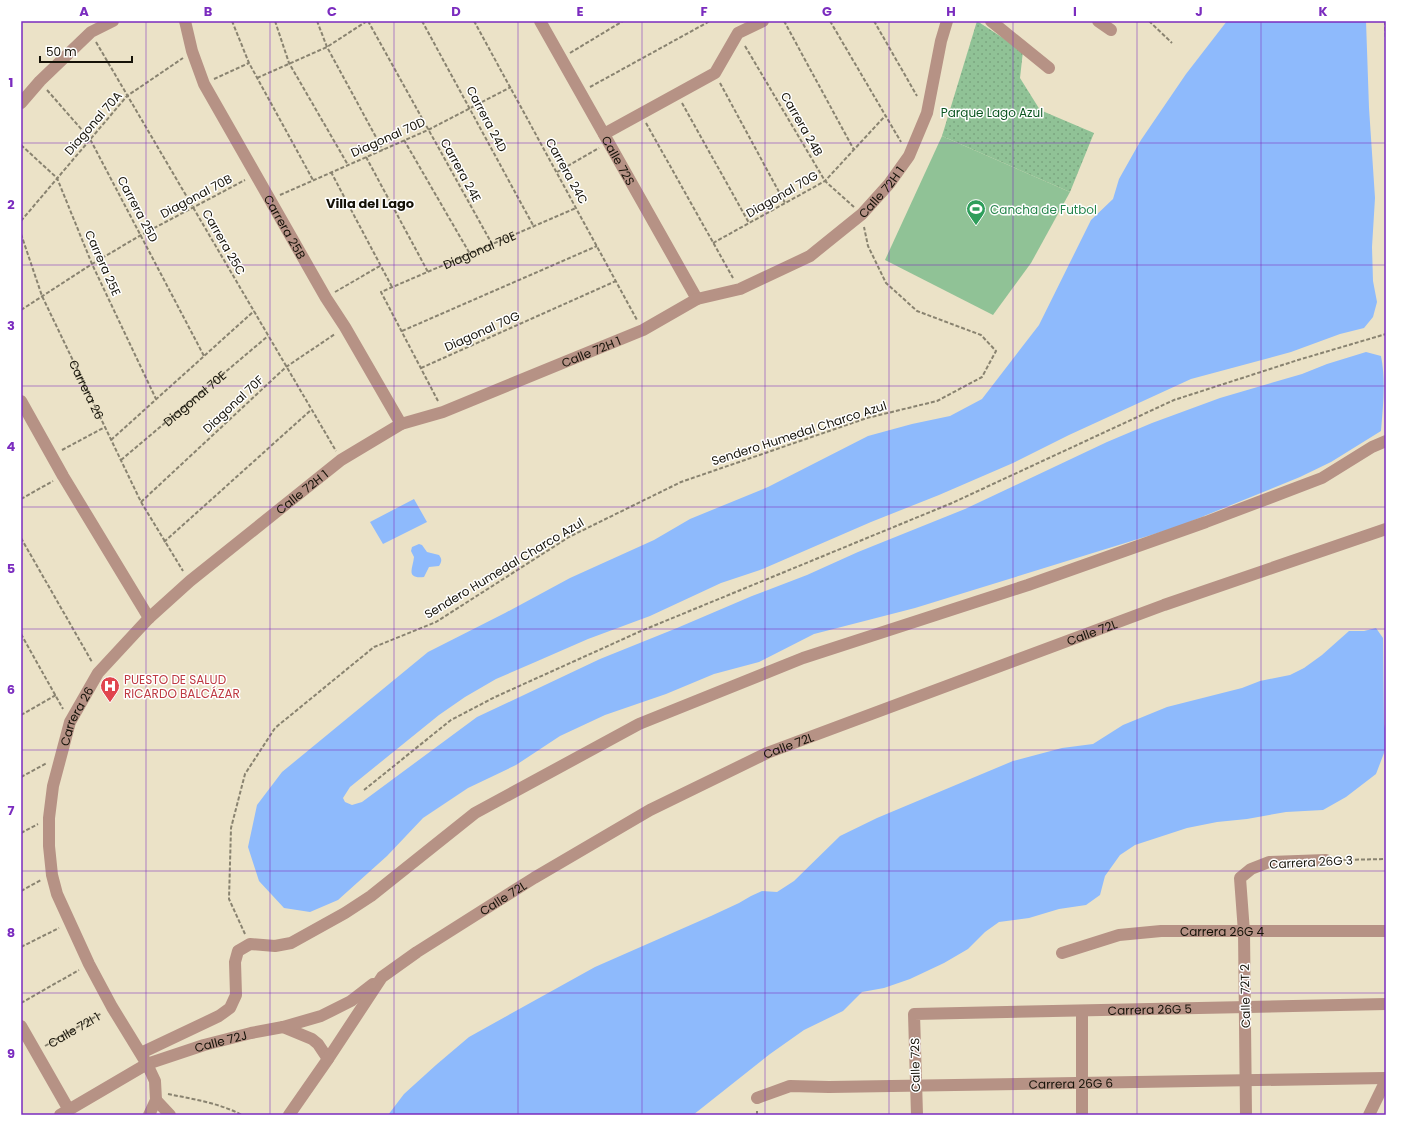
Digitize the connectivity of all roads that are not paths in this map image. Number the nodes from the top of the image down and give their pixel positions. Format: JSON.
{"nodes":[{"id":1,"x":113,"y":21,"type":"edge"},
{"id":2,"x":185,"y":21,"type":"edge"},
{"id":3,"x":540,"y":21,"type":"edge"},
{"id":4,"x":763,"y":21,"type":"edge"},
{"id":5,"x":947,"y":21,"type":"edge"},
{"id":6,"x":991,"y":21,"type":"edge"},
{"id":7,"x":1098,"y":21,"type":"edge"},
{"id":8,"x":1111,"y":30,"type":"dead end"},
{"id":9,"x":1049,"y":68,"type":"dead end"},
{"id":10,"x":21,"y":103,"type":"edge"},
{"id":11,"x":607,"y":138,"type":"junction"},
{"id":12,"x":697,"y":299,"type":"junction"},
{"id":13,"x":21,"y":401,"type":"edge"},
{"id":14,"x":401,"y":424,"type":"junction"},
{"id":15,"x":1386,"y":441,"type":"edge"},
{"id":16,"x":1386,"y":529,"type":"edge"},
{"id":17,"x":149,"y":618,"type":"junction"},
{"id":18,"x":1326,"y":860,"type":"road end"},
{"id":19,"x":1240,"y":878,"type":"joint"},
{"id":20,"x":1386,"y":931,"type":"edge"},
{"id":21,"x":1244,"y":932,"type":"junction"},
{"id":22,"x":1062,"y":953,"type":"dead end"},
{"id":23,"x":382,"y":976,"type":"junction"},
{"id":24,"x":1386,"y":1004,"type":"edge"},
{"id":25,"x":1245,"y":1007,"type":"junction"},
{"id":26,"x":1082,"y":1011,"type":"junction"},
{"id":27,"x":914,"y":1014,"type":"joint"},
{"id":28,"x":21,"y":1026,"type":"edge"},
{"id":29,"x":283,"y":1027,"type":"junction"},
{"id":30,"x":24,"y":1039,"type":"edge"},
{"id":31,"x":141,"y":1053,"type":"junction"},
{"id":32,"x":328,"y":1059,"type":"junction"},
{"id":33,"x":148,"y":1064,"type":"junction"},
{"id":34,"x":1386,"y":1079,"type":"edge"},
{"id":35,"x":1246,"y":1080,"type":"junction"},
{"id":36,"x":1083,"y":1083,"type":"junction"},
{"id":37,"x":916,"y":1086,"type":"junction"},
{"id":38,"x":758,"y":1098,"type":"dead end"},
{"id":39,"x":154,"y":1107,"type":"edge"},
{"id":40,"x":64,"y":1113,"type":"edge"},
{"id":41,"x":170,"y":1115,"type":"edge"},
{"id":42,"x":289,"y":1115,"type":"edge"},
{"id":43,"x":916,"y":1115,"type":"edge"},
{"id":44,"x":1082,"y":1115,"type":"edge"},
{"id":45,"x":1246,"y":1115,"type":"edge"},
{"id":46,"x":1369,"y":1115,"type":"edge"}],
"edges":[{"from":1,"to":10,"type":"street"},
{"from":2,"to":14,"type":"street","name":"Carrera 25B"},
{"from":3,"to":11,"type":"street","name":"Calle 72S"},
{"from":4,"to":11,"type":"street"},
{"from":5,"to":12,"type":"street","name":"Calle 72H 1"},
{"from":6,"to":9,"type":"street"},
{"from":7,"to":8,"type":"street"},
{"from":11,"to":12,"type":"street","name":"Calle 72S"},
{"from":12,"to":14,"type":"street","name":"Calle 72H 1"},
{"from":13,"to":17,"type":"street"},
{"from":14,"to":17,"type":"street","name":"Calle 72H 1"},
{"from":15,"to":31,"type":"street"},
{"from":16,"to":23,"type":"street","name":"Calle 72L"},
{"from":17,"to":31,"type":"street","name":"Carrera 26"},
{"from":18,"to":19,"type":"street","name":"Carrera 26G 3"},
{"from":19,"to":21,"type":"street","name":"Calle 72T 2"},
{"from":20,"to":21,"type":"street","name":"Carrera 26G 4"},
{"from":21,"to":22,"type":"street","name":"Carrera 26G 4"},
{"from":21,"to":25,"type":"street","name":"Calle 72T 2"},
{"from":23,"to":29,"type":"street","name":"Calle 72J"},
{"from":23,"to":32,"type":"street","name":"Calle 72L"},
{"from":24,"to":25,"type":"street","name":"Carrera 26G 5"},
{"from":25,"to":26,"type":"street","name":"Carrera 26G 5"},
{"from":25,"to":35,"type":"street","name":"Calle 72T 2"},
{"from":26,"to":27,"type":"street","name":"Carrera 26G 5"},
{"from":26,"to":36,"type":"street"},
{"from":27,"to":37,"type":"street","name":"Calle 72S"},
{"from":28,"to":30,"type":"street"},
{"from":29,"to":32,"type":"street"},
{"from":29,"to":33,"type":"street","name":"Calle 72J"},
{"from":30,"to":40,"type":"street"},
{"from":31,"to":33,"type":"street","name":"Carrera 26"},
{"from":32,"to":42,"type":"street","name":"Calle 72L"},
{"from":33,"to":39,"type":"street","name":"Carrera 26"},
{"from":33,"to":40,"type":"street","name":"Calle 72J"},
{"from":34,"to":35,"type":"street","name":"Carrera 26G 6"},
{"from":34,"to":46,"type":"street"},
{"from":35,"to":36,"type":"street","name":"Carrera 26G 6"},
{"from":35,"to":45,"type":"street","name":"Calle 72T 2"},
{"from":36,"to":37,"type":"street","name":"Carrera 26G 6"},
{"from":36,"to":44,"type":"street"},
{"from":37,"to":38,"type":"street","name":"Carrera 26G 6"},
{"from":37,"to":43,"type":"street","name":"Calle 72S"},
{"from":39,"to":41,"type":"street"}]}
